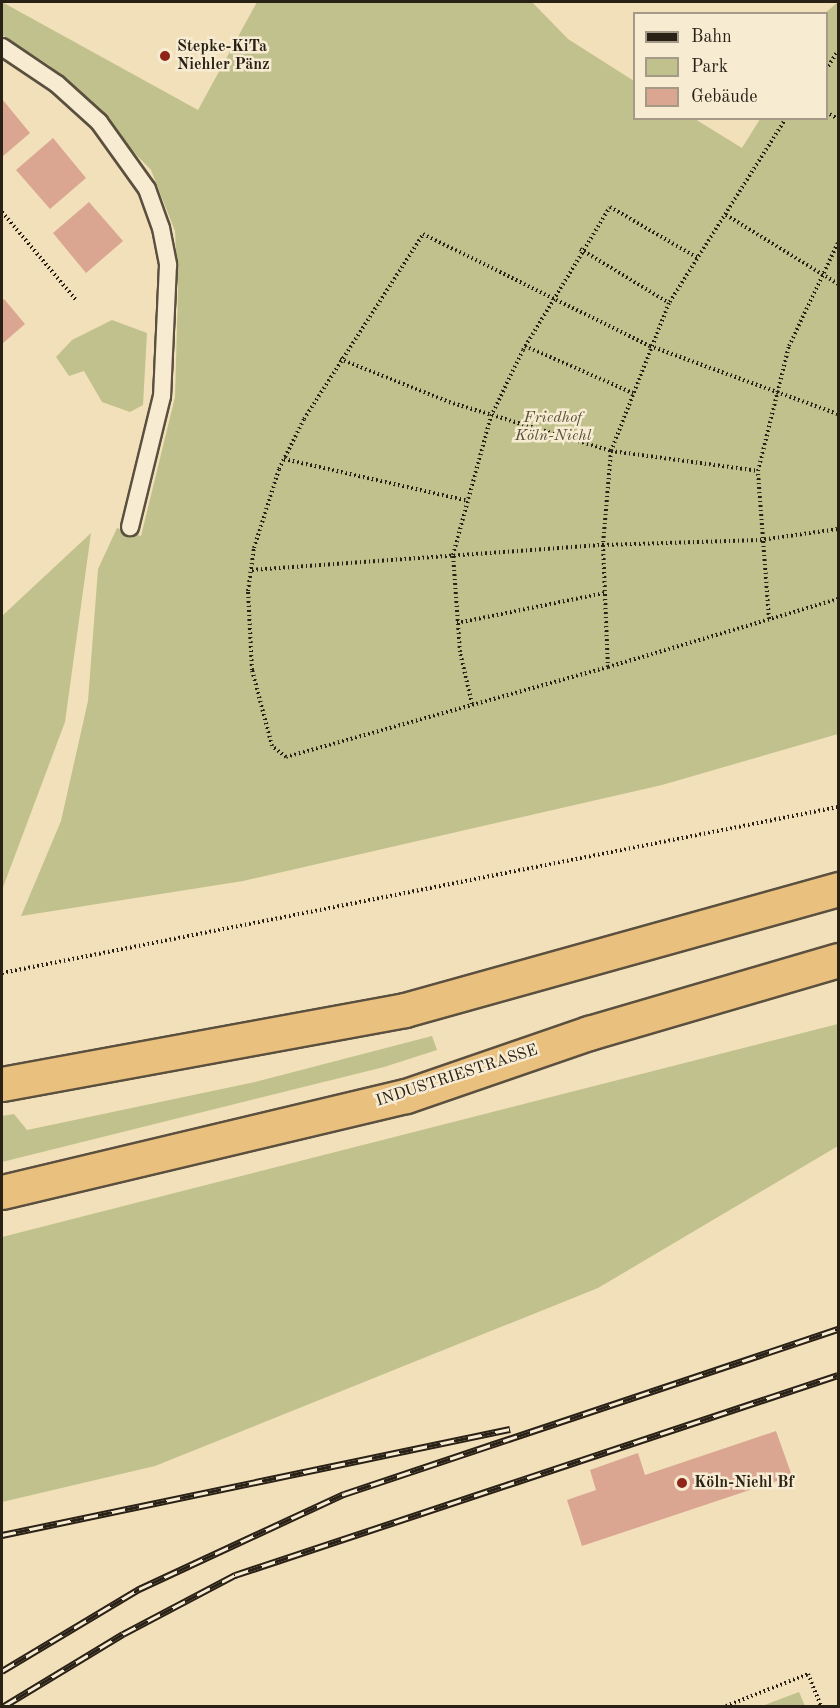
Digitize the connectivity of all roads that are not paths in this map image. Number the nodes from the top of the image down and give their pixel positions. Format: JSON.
{"nodes":[{"id":1,"x":2,"y":47,"type":"edge"},
{"id":2,"x":130,"y":527,"type":"dead end"},
{"id":3,"x":838,"y":889,"type":"edge"},
{"id":4,"x":838,"y":960,"type":"edge"},
{"id":5,"x":2,"y":1084,"type":"edge"},
{"id":6,"x":2,"y":1192,"type":"edge"}],
"edges":[{"from":1,"to":2,"type":"lane"},
{"from":3,"to":5,"type":"highway"},
{"from":4,"to":6,"type":"highway","name":"INDUSTRIESTRASSE"}]}
